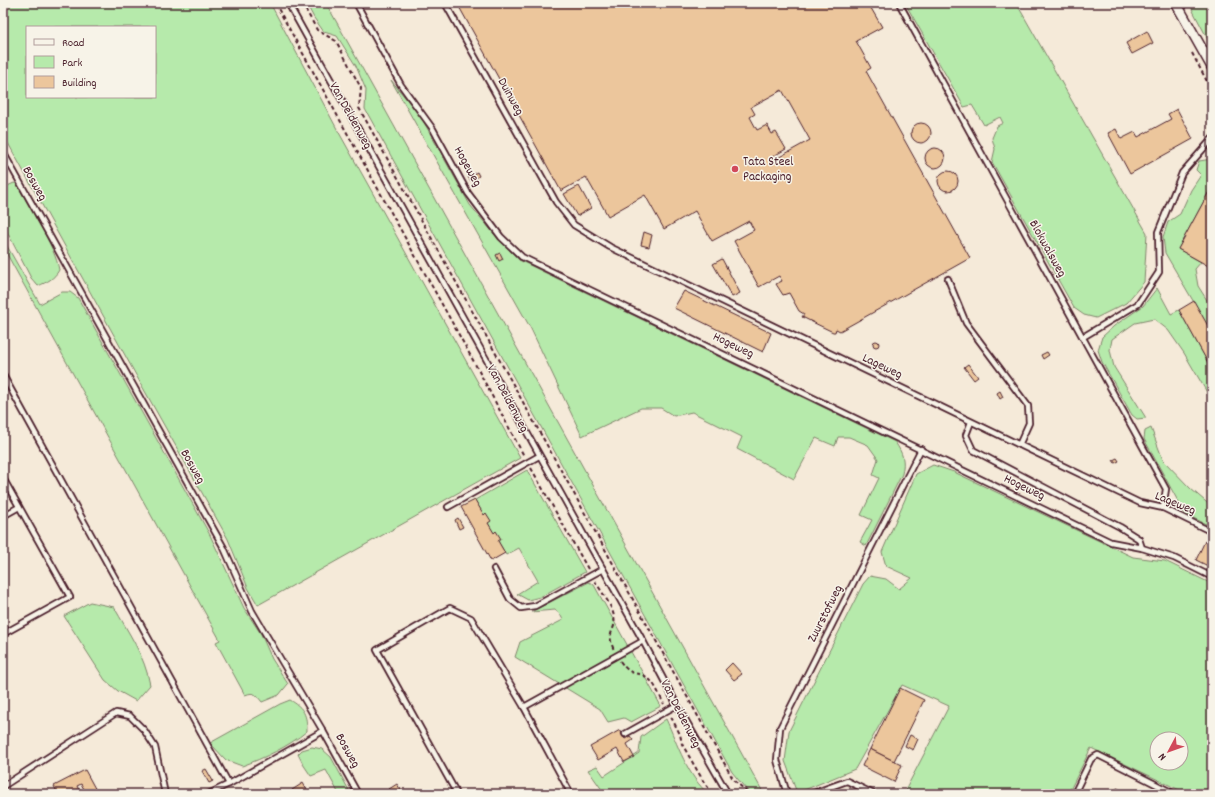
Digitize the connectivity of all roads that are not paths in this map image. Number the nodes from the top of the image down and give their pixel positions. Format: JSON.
{"nodes":[{"id":1,"x":288,"y":3,"type":"edge"},
{"id":2,"x":356,"y":3,"type":"edge"},
{"id":3,"x":445,"y":3,"type":"edge"},
{"id":4,"x":899,"y":3,"type":"edge"},
{"id":5,"x":1180,"y":4,"type":"edge"},
{"id":6,"x":1212,"y":68,"type":"edge"},
{"id":7,"x":1212,"y":139,"type":"edge"},
{"id":8,"x":3,"y":152,"type":"edge"},
{"id":9,"x":556,"y":202,"type":"joint"},
{"id":10,"x":948,"y":280,"type":"dead end"},
{"id":11,"x":1083,"y":337,"type":"junction"},
{"id":12,"x":3,"y":375,"type":"edge"},
{"id":13,"x":971,"y":422,"type":"junction"},
{"id":14,"x":1019,"y":445,"type":"junction"},
{"id":15,"x":921,"y":449,"type":"junction"},
{"id":16,"x":539,"y":456,"type":"junction"},
{"id":17,"x":3,"y":478,"type":"edge"},
{"id":18,"x":19,"y":507,"type":"junction"},
{"id":19,"x":448,"y":507,"type":"dead end"},
{"id":20,"x":1163,"y":508,"type":"junction"},
{"id":21,"x":3,"y":516,"type":"edge"},
{"id":22,"x":1212,"y":532,"type":"edge"},
{"id":23,"x":1142,"y":548,"type":"junction"},
{"id":24,"x":494,"y":569,"type":"dead end"},
{"id":25,"x":603,"y":569,"type":"junction"},
{"id":26,"x":1212,"y":577,"type":"edge"},
{"id":27,"x":3,"y":634,"type":"edge"},
{"id":28,"x":643,"y":641,"type":"junction"},
{"id":29,"x":677,"y":705,"type":"junction"},
{"id":30,"x":524,"y":707,"type":"junction"},
{"id":31,"x":323,"y":731,"type":"junction"},
{"id":32,"x":626,"y":734,"type":"dead end"},
{"id":33,"x":229,"y":784,"type":"junction"},
{"id":34,"x":5,"y":785,"type":"dead end"},
{"id":35,"x":726,"y":793,"type":"edge"},
{"id":36,"x":165,"y":794,"type":"edge"},
{"id":37,"x":208,"y":794,"type":"edge"},
{"id":38,"x":358,"y":794,"type":"edge"},
{"id":39,"x":457,"y":794,"type":"edge"},
{"id":40,"x":570,"y":794,"type":"edge"},
{"id":41,"x":787,"y":794,"type":"edge"},
{"id":42,"x":811,"y":794,"type":"edge"},
{"id":43,"x":874,"y":794,"type":"edge"},
{"id":44,"x":1074,"y":794,"type":"edge"},
{"id":45,"x":1175,"y":794,"type":"edge"}],
"edges":[{"from":1,"to":16,"type":"lane","name":"Van Deldenweg"},
{"from":2,"to":15,"type":"lane","name":"Hogeweg"},
{"from":3,"to":9,"type":"lane","name":"Duinweg"},
{"from":4,"to":11,"type":"lane","name":"Blokwalsweg"},
{"from":5,"to":6,"type":"street"},
{"from":7,"to":11,"type":"lane"},
{"from":8,"to":31,"type":"lane","name":"Bosweg"},
{"from":9,"to":13,"type":"lane","name":"Lageweg"},
{"from":10,"to":14,"type":"lane"},
{"from":11,"to":20,"type":"lane","name":"Blokwalsweg"},
{"from":12,"to":33,"type":"lane"},
{"from":13,"to":14,"type":"lane","name":"Lageweg"},
{"from":13,"to":23,"type":"lane"},
{"from":14,"to":20,"type":"lane","name":"Lageweg"},
{"from":15,"to":23,"type":"lane","name":"Hogeweg"},
{"from":15,"to":41,"type":"lane","name":"Zuurstofweg"},
{"from":16,"to":19,"type":"lane"},
{"from":16,"to":25,"type":"lane","name":"Van Deldenweg"},
{"from":17,"to":18,"type":"lane"},
{"from":18,"to":21,"type":"lane"},
{"from":18,"to":27,"type":"lane"},
{"from":20,"to":22,"type":"lane","name":"Lageweg"},
{"from":23,"to":26,"type":"lane","name":"Hogeweg"},
{"from":24,"to":25,"type":"lane"},
{"from":25,"to":28,"type":"lane","name":"Van Deldenweg"},
{"from":28,"to":29,"type":"lane","name":"Van Deldenweg"},
{"from":28,"to":30,"type":"lane"},
{"from":29,"to":32,"type":"lane"},
{"from":29,"to":35,"type":"lane","name":"Van Deldenweg"},
{"from":30,"to":39,"type":"lane"},
{"from":30,"to":40,"type":"lane"},
{"from":31,"to":33,"type":"lane"},
{"from":31,"to":38,"type":"lane","name":"Bosweg"},
{"from":33,"to":37,"type":"lane"},
{"from":34,"to":36,"type":"lane"},
{"from":42,"to":43,"type":"lane"},
{"from":44,"to":45,"type":"lane"}]}
